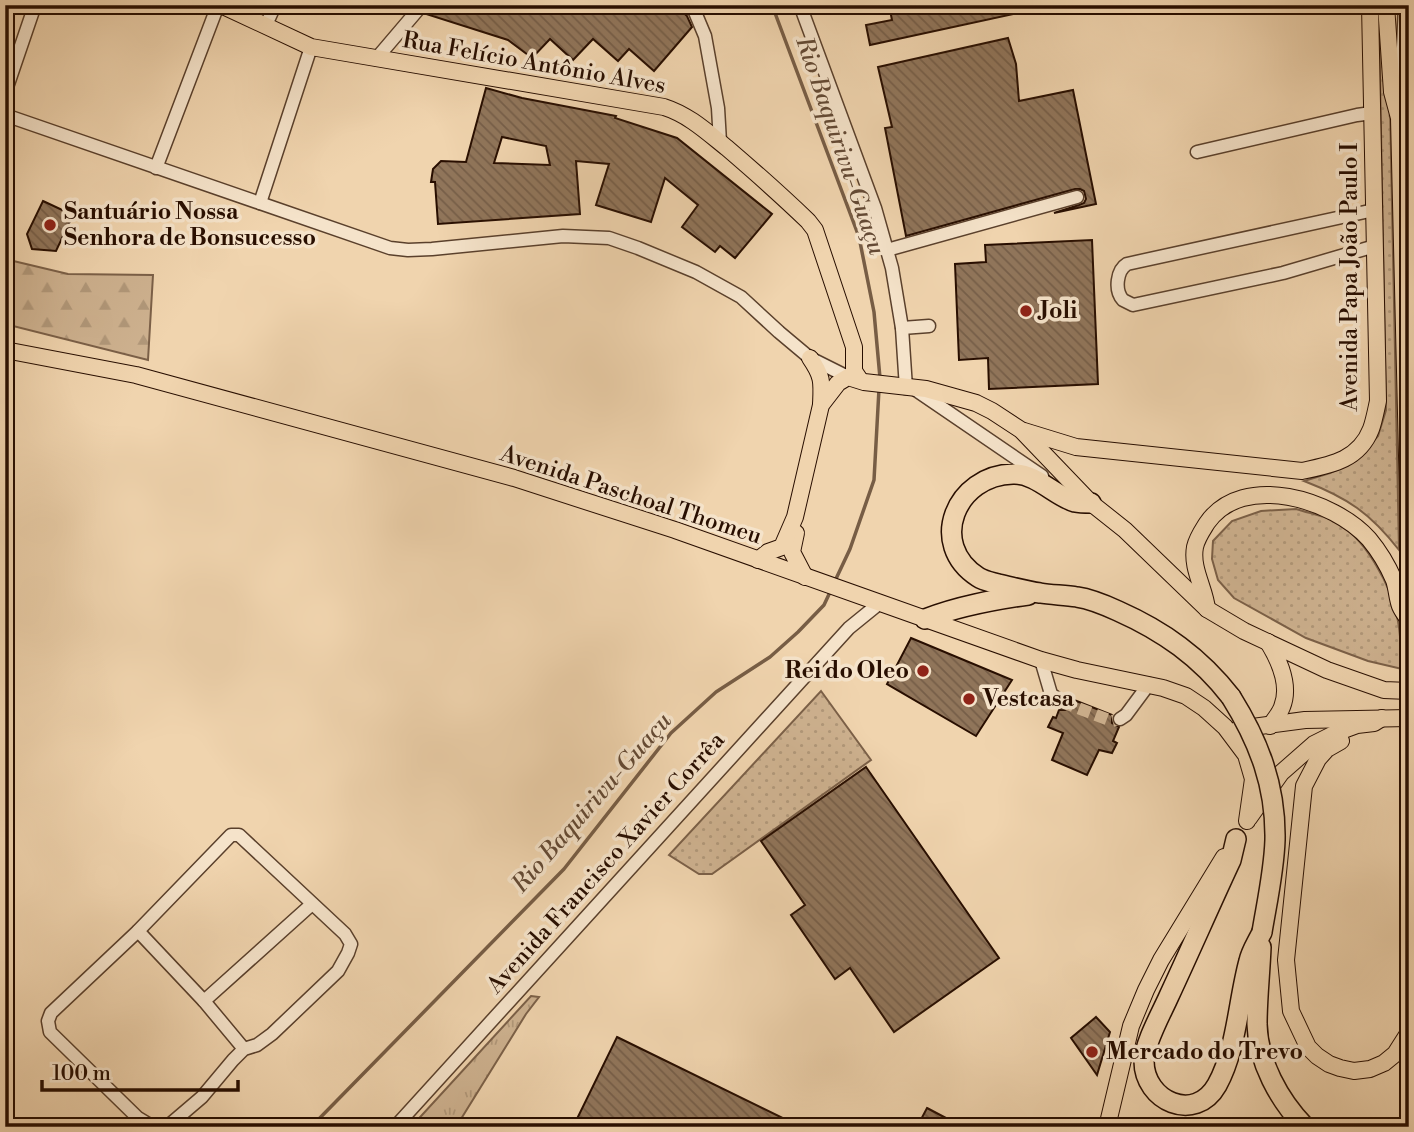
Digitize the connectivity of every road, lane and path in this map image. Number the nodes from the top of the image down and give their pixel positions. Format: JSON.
{"nodes":[{"id":1,"x":35,"y":5,"type":"edge"},
{"id":2,"x":220,"y":5,"type":"edge"},
{"id":3,"x":275,"y":5,"type":"edge"},
{"id":4,"x":422,"y":5,"type":"edge"},
{"id":5,"x":692,"y":5,"type":"edge"},
{"id":6,"x":800,"y":5,"type":"edge"},
{"id":7,"x":1370,"y":5,"type":"edge"},
{"id":8,"x":1387,"y":5,"type":"edge"},
{"id":9,"x":1405,"y":5,"type":"edge"},
{"id":10,"x":266,"y":25,"type":"junction"},
{"id":11,"x":311,"y":47,"type":"junction"},
{"id":12,"x":376,"y":59,"type":"junction"},
{"id":13,"x":5,"y":93,"type":"edge"},
{"id":14,"x":1373,"y":113,"type":"junction"},
{"id":15,"x":5,"y":116,"type":"edge"},
{"id":16,"x":1399,"y":118,"type":"junction"},
{"id":17,"x":720,"y":142,"type":"junction"},
{"id":18,"x":1197,"y":152,"type":"dead end"},
{"id":19,"x":156,"y":168,"type":"junction"},
{"id":20,"x":1077,"y":197,"type":"dead end"},
{"id":21,"x":260,"y":203,"type":"junction"},
{"id":22,"x":1374,"y":210,"type":"junction"},
{"id":23,"x":1375,"y":246,"type":"junction"},
{"id":24,"x":887,"y":250,"type":"junction"},
{"id":25,"x":929,"y":326,"type":"dead end"},
{"id":26,"x":902,"y":328,"type":"junction"},
{"id":27,"x":5,"y":351,"type":"edge"},
{"id":28,"x":810,"y":358,"type":"junction"},
{"id":29,"x":857,"y":380,"type":"junction"},
{"id":30,"x":903,"y":387,"type":"junction"},
{"id":31,"x":821,"y":405,"type":"junction"},
{"id":32,"x":1021,"y":430,"type":"junction"},
{"id":33,"x":1091,"y":503,"type":"junction"},
{"id":34,"x":795,"y":517,"type":"junction"},
{"id":35,"x":1409,"y":540,"type":"edge"},
{"id":36,"x":758,"y":560,"type":"junction"},
{"id":37,"x":808,"y":578,"type":"junction"},
{"id":38,"x":852,"y":593,"type":"junction"},
{"id":39,"x":1040,"y":593,"type":"junction"},
{"id":40,"x":881,"y":603,"type":"junction"},
{"id":41,"x":1207,"y":609,"type":"junction"},
{"id":42,"x":925,"y":619,"type":"junction"},
{"id":43,"x":1409,"y":620,"type":"edge"},
{"id":44,"x":849,"y":628,"type":"junction"},
{"id":45,"x":1268,"y":642,"type":"junction"},
{"id":46,"x":1041,"y":660,"type":"junction"},
{"id":47,"x":1149,"y":684,"type":"junction"},
{"id":48,"x":1409,"y":691,"type":"edge"},
{"id":49,"x":1062,"y":702,"type":"tunnel mouth"},
{"id":50,"x":1382,"y":718,"type":"junction"},
{"id":51,"x":1120,"y":719,"type":"dead end"},
{"id":52,"x":1409,"y":719,"type":"edge"},
{"id":53,"x":1357,"y":725,"type":"junction"},
{"id":54,"x":1270,"y":726,"type":"junction"},
{"id":55,"x":1225,"y":727,"type":"junction"},
{"id":56,"x":1247,"y":821,"type":"junction"},
{"id":57,"x":1236,"y":839,"type":"junction"},
{"id":58,"x":312,"y":904,"type":"junction"},
{"id":59,"x":138,"y":931,"type":"junction"},
{"id":60,"x":1262,"y":932,"type":"junction"},
{"id":61,"x":204,"y":1001,"type":"junction"},
{"id":62,"x":1409,"y":1032,"type":"edge"},
{"id":63,"x":244,"y":1049,"type":"junction"},
{"id":64,"x":153,"y":1127,"type":"edge"},
{"id":65,"x":166,"y":1127,"type":"edge"},
{"id":66,"x":395,"y":1127,"type":"edge"},
{"id":67,"x":1107,"y":1127,"type":"edge"},
{"id":68,"x":1305,"y":1127,"type":"edge"}],
"edges":[{"from":1,"to":13,"type":"street"},
{"from":2,"to":10,"type":"main road","name":"Rua Felício Antônio Alves"},
{"from":2,"to":19,"type":"street"},
{"from":3,"to":10,"type":"street"},
{"from":4,"to":12,"type":"street"},
{"from":5,"to":17,"type":"street"},
{"from":6,"to":24,"type":"street"},
{"from":7,"to":14,"type":"main road","name":"Avenida Papa João Paulo I"},
{"from":8,"to":16,"type":"main road"},
{"from":9,"to":16,"type":"street"},
{"from":10,"to":11,"type":"main road","name":"Rua Felício Antônio Alves"},
{"from":11,"to":12,"type":"main road","name":"Rua Felício Antônio Alves"},
{"from":11,"to":21,"type":"street"},
{"from":12,"to":17,"type":"main road","name":"Rua Felício Antônio Alves"},
{"from":14,"to":18,"type":"street"},
{"from":14,"to":22,"type":"main road","name":"Avenida Papa João Paulo I"},
{"from":15,"to":19,"type":"street"},
{"from":16,"to":35,"type":"main road"},
{"from":17,"to":29,"type":"main road","name":"Rua Felício Antônio Alves"},
{"from":19,"to":21,"type":"street"},
{"from":20,"to":24,"type":"street"},
{"from":21,"to":28,"type":"street"},
{"from":22,"to":23,"type":"main road","name":"Avenida Papa João Paulo I"},
{"from":22,"to":23,"type":"street"},
{"from":23,"to":32,"type":"main road","name":"Avenida Papa João Paulo I"},
{"from":24,"to":26,"type":"street"},
{"from":25,"to":26,"type":"street"},
{"from":26,"to":30,"type":"street"},
{"from":27,"to":36,"type":"main road","name":"Avenida Paschoal Thomeu"},
{"from":28,"to":29,"type":"street"},
{"from":28,"to":31,"type":"main road"},
{"from":29,"to":30,"type":"main road"},
{"from":29,"to":31,"type":"main road"},
{"from":30,"to":32,"type":"main road"},
{"from":30,"to":33,"type":"street"},
{"from":31,"to":34,"type":"main road"},
{"from":32,"to":33,"type":"main road"},
{"from":33,"to":39,"type":"highway"},
{"from":33,"to":41,"type":"main road"},
{"from":34,"to":36,"type":"main road"},
{"from":34,"to":37,"type":"main road"},
{"from":36,"to":37,"type":"main road","name":"Avenida Paschoal Thomeu"},
{"from":37,"to":38,"type":"main road","name":"Avenida Paschoal Thomeu"},
{"from":38,"to":40,"type":"main road","name":"Avenida Paschoal Thomeu"},
{"from":38,"to":44,"type":"street","name":"Avenida Francisco Xavier Corrêa"},
{"from":39,"to":42,"type":"highway"},
{"from":39,"to":60,"type":"highway","bridge":true},
{"from":40,"to":42,"type":"main road","name":"Avenida Paschoal Thomeu"},
{"from":40,"to":44,"type":"street","name":"Avenida Francisco Xavier Corrêa"},
{"from":41,"to":43,"type":"main road"},
{"from":41,"to":45,"type":"main road"},
{"from":42,"to":46,"type":"main road","name":"Avenida Paschoal Thomeu"},
{"from":44,"to":66,"type":"street","name":"Avenida Francisco Xavier Corrêa"},
{"from":45,"to":48,"type":"main road"},
{"from":45,"to":54,"type":"main road"},
{"from":46,"to":47,"type":"main road","name":"Avenida Paschoal Thomeu"},
{"from":46,"to":49,"type":"street"},
{"from":47,"to":51,"type":"street"},
{"from":47,"to":55,"type":"main road","name":"Avenida Paschoal Thomeu"},
{"from":50,"to":52,"type":"main road"},
{"from":50,"to":53,"type":"main road"},
{"from":50,"to":54,"type":"main road"},
{"from":53,"to":56,"type":"main road"},
{"from":53,"to":62,"type":"main road"},
{"from":54,"to":55,"type":"main road"},
{"from":55,"to":56,"type":"main road"},
{"from":56,"to":57,"type":"main road"},
{"from":57,"to":60,"type":"highway"},
{"from":57,"to":67,"type":"main road"},
{"from":58,"to":59,"type":"street"},
{"from":58,"to":61,"type":"street"},
{"from":58,"to":63,"type":"street"},
{"from":59,"to":61,"type":"street"},
{"from":59,"to":64,"type":"street"},
{"from":60,"to":68,"type":"highway"},
{"from":61,"to":63,"type":"street"},
{"from":63,"to":65,"type":"street"}]}
